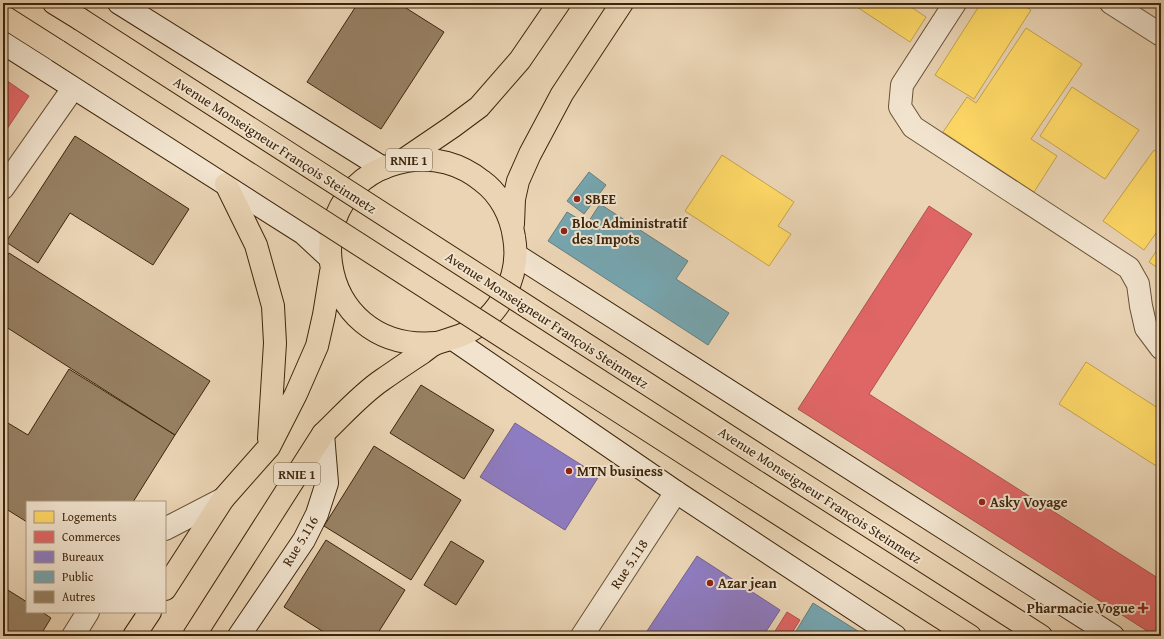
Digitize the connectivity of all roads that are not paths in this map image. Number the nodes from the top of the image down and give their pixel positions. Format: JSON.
{"nodes":[{"id":1,"x":54,"y":3,"type":"edge"},
{"id":2,"x":559,"y":3,"type":"edge"},
{"id":3,"x":622,"y":3,"type":"edge"},
{"id":4,"x":955,"y":3,"type":"edge"},
{"id":5,"x":1111,"y":3,"type":"edge"},
{"id":6,"x":123,"y":4,"type":"edge"},
{"id":7,"x":3,"y":16,"type":"edge"},
{"id":8,"x":1161,"y":35,"type":"edge"},
{"id":9,"x":3,"y":43,"type":"edge"},
{"id":10,"x":74,"y":87,"type":"junction"},
{"id":11,"x":391,"y":165,"type":"junction"},
{"id":12,"x":226,"y":184,"type":"junction"},
{"id":13,"x":3,"y":188,"type":"edge"},
{"id":14,"x":513,"y":229,"type":"junction"},
{"id":15,"x":516,"y":255,"type":"junction"},
{"id":16,"x":331,"y":264,"type":"junction"},
{"id":17,"x":445,"y":341,"type":"junction"},
{"id":18,"x":1161,"y":348,"type":"edge"},
{"id":19,"x":323,"y":434,"type":"junction"},
{"id":20,"x":268,"y":447,"type":"junction"},
{"id":21,"x":676,"y":492,"type":"junction"},
{"id":22,"x":223,"y":499,"type":"junction"},
{"id":23,"x":166,"y":528,"type":"edge"},
{"id":24,"x":166,"y":587,"type":"edge"},
{"id":25,"x":87,"y":613,"type":"edge"},
{"id":26,"x":149,"y":613,"type":"edge"},
{"id":27,"x":73,"y":636,"type":"edge"},
{"id":28,"x":134,"y":636,"type":"edge"},
{"id":29,"x":194,"y":636,"type":"edge"},
{"id":30,"x":239,"y":636,"type":"edge"},
{"id":31,"x":582,"y":636,"type":"edge"},
{"id":32,"x":895,"y":636,"type":"edge"},
{"id":33,"x":970,"y":636,"type":"edge"},
{"id":34,"x":1040,"y":636,"type":"edge"},
{"id":35,"x":1113,"y":636,"type":"edge"}],
"edges":[{"from":1,"to":34,"type":"main road","name":"Avenue Monseigneur François Steinmetz","bridge":true},
{"from":2,"to":11,"type":"main road","number":"RNIE 1"},
{"from":3,"to":14,"type":"main road","number":"RNIE 1"},
{"from":4,"to":18,"type":"main road"},
{"from":5,"to":8,"type":"main road"},
{"from":6,"to":11,"type":"main road"},
{"from":7,"to":33,"type":"main road","bridge":true},
{"from":9,"to":10,"type":"main road"},
{"from":10,"to":12,"type":"main road"},
{"from":10,"to":13,"type":"main road"},
{"from":11,"to":14,"type":"main road","number":"RNIE 1"},
{"from":11,"to":16,"type":"main road","number":"RNIE 1"},
{"from":12,"to":16,"type":"main road"},
{"from":12,"to":20,"type":"main road"},
{"from":14,"to":15,"type":"main road","number":"RNIE 1"},
{"from":15,"to":17,"type":"main road","number":"RNIE 1"},
{"from":15,"to":35,"type":"main road"},
{"from":16,"to":17,"type":"main road","number":"RNIE 1"},
{"from":16,"to":20,"type":"main road","number":"RNIE 1"},
{"from":17,"to":19,"type":"main road","number":"RNIE 1"},
{"from":17,"to":21,"type":"main road"},
{"from":19,"to":29,"type":"main road","number":"RNIE 1"},
{"from":19,"to":30,"type":"main road","name":"Rue 5.116"},
{"from":20,"to":22,"type":"main road","number":"RNIE 1"},
{"from":21,"to":31,"type":"main road","name":"Rue 5.118"},
{"from":21,"to":32,"type":"main road"},
{"from":22,"to":23,"type":"main road"},
{"from":22,"to":24,"type":"main road","number":"RNIE 1"},
{"from":25,"to":27,"type":"main road"},
{"from":26,"to":28,"type":"main road"}]}
